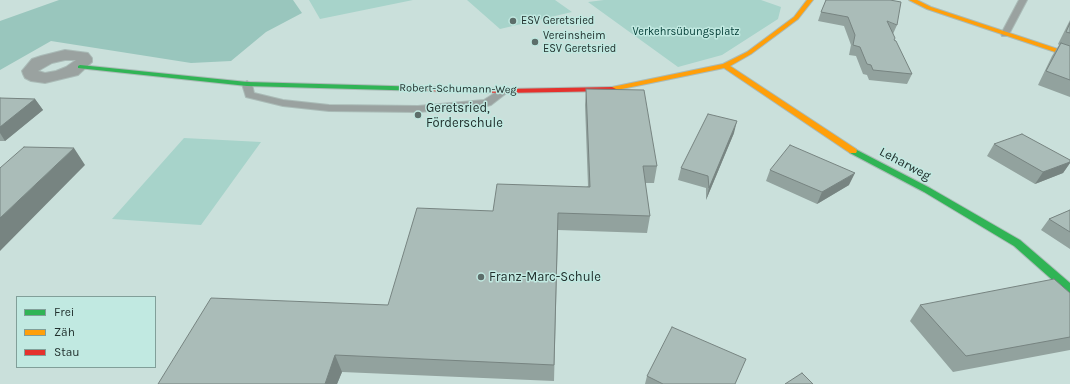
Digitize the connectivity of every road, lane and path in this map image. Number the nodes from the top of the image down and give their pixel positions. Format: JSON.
{"nodes":[{"id":1,"x":810,"y":0,"type":"edge"},
{"id":2,"x":912,"y":0,"type":"edge"},
{"id":3,"x":1023,"y":0,"type":"edge"},
{"id":4,"x":1005,"y":34,"type":"junction"},
{"id":5,"x":1070,"y":55,"type":"edge"},
{"id":6,"x":80,"y":66,"type":"dead end"},
{"id":7,"x":725,"y":66,"type":"junction"},
{"id":8,"x":247,"y":84,"type":"junction"},
{"id":9,"x":504,"y":91,"type":"junction"},
{"id":10,"x":1070,"y":289,"type":"edge"}],
"edges":[{"from":1,"to":7,"type":"street","name":"Robert-Schumann-Weg"},
{"from":2,"to":4,"type":"street"},
{"from":3,"to":4,"type":"lane"},
{"from":4,"to":5,"type":"street"},
{"from":6,"to":8,"type":"street","name":"Robert-Schumann-Weg"},
{"from":7,"to":9,"type":"street","name":"Robert-Schumann-Weg"},
{"from":7,"to":10,"type":"street","name":"Leharweg"},
{"from":8,"to":9,"type":"street","name":"Robert-Schumann-Weg"},
{"from":8,"to":9,"type":"lane"}]}
